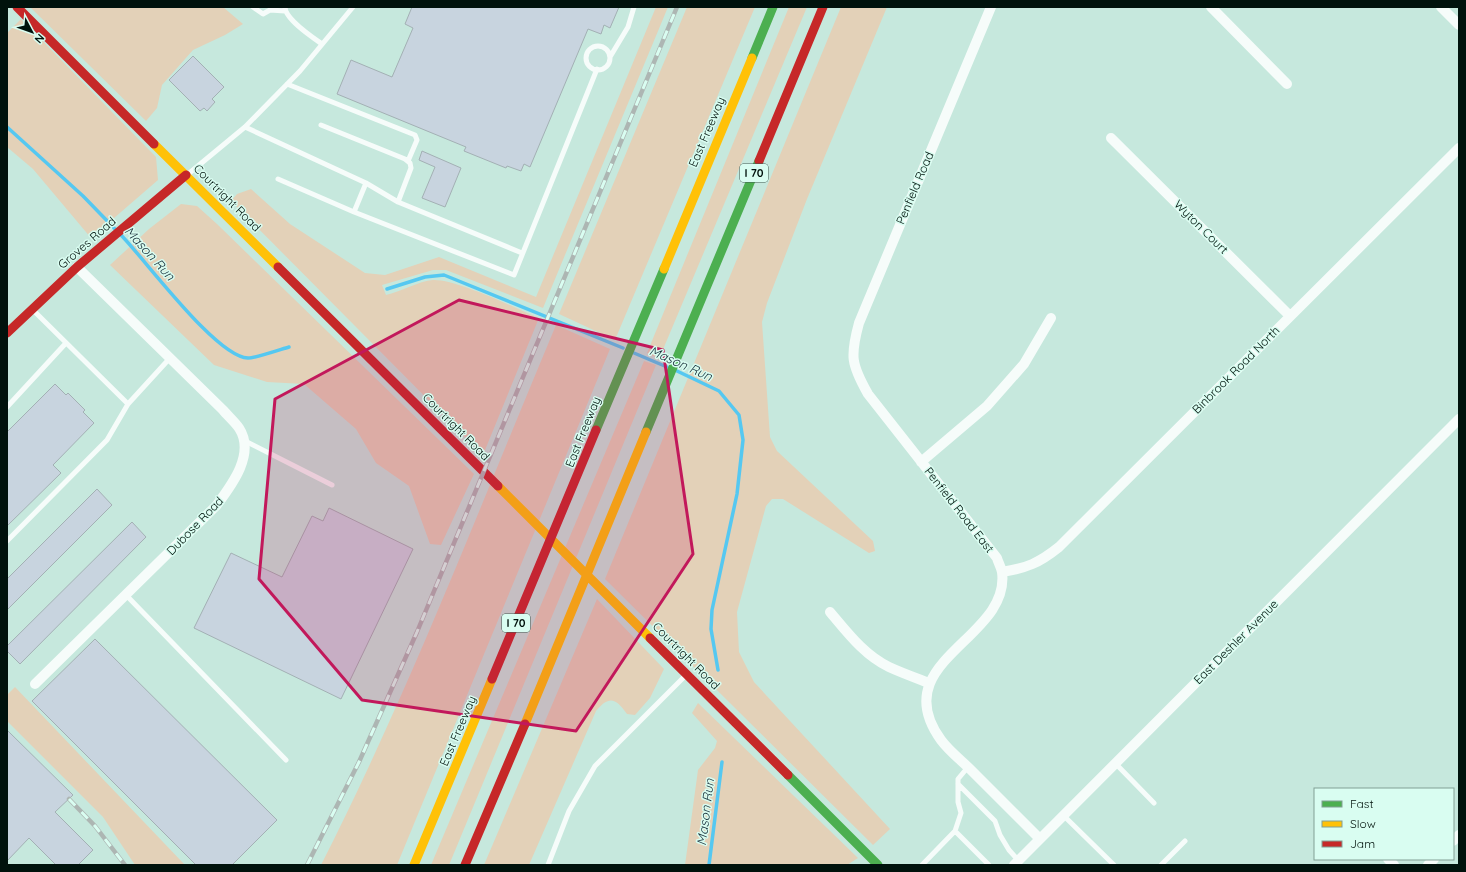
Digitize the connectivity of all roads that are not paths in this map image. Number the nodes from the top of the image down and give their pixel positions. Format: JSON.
{"nodes":[{"id":1,"x":17,"y":7,"type":"edge"},
{"id":2,"x":253,"y":7,"type":"edge"},
{"id":3,"x":353,"y":7,"type":"edge"},
{"id":4,"x":634,"y":7,"type":"edge"},
{"id":5,"x":773,"y":7,"type":"edge"},
{"id":6,"x":823,"y":7,"type":"edge"},
{"id":7,"x":991,"y":7,"type":"edge"},
{"id":8,"x":1211,"y":7,"type":"edge"},
{"id":9,"x":1440,"y":7,"type":"edge"},
{"id":10,"x":285,"y":9,"type":"edge"},
{"id":11,"x":1459,"y":25,"type":"edge"},
{"id":12,"x":322,"y":44,"type":"junction"},
{"id":13,"x":610,"y":56,"type":"junction"},
{"id":14,"x":597,"y":69,"type":"junction"},
{"id":15,"x":288,"y":84,"type":"junction"},
{"id":16,"x":1287,"y":84,"type":"dead end"},
{"id":17,"x":321,"y":125,"type":"dead end"},
{"id":18,"x":245,"y":127,"type":"junction"},
{"id":19,"x":1111,"y":138,"type":"dead end"},
{"id":20,"x":1459,"y":148,"type":"edge"},
{"id":21,"x":408,"y":161,"type":"junction"},
{"id":22,"x":186,"y":175,"type":"junction"},
{"id":23,"x":278,"y":179,"type":"dead end"},
{"id":24,"x":366,"y":183,"type":"junction"},
{"id":25,"x":398,"y":202,"type":"junction"},
{"id":26,"x":354,"y":212,"type":"junction"},
{"id":27,"x":522,"y":253,"type":"junction"},
{"id":28,"x":77,"y":267,"type":"junction"},
{"id":29,"x":31,"y":309,"type":"junction"},
{"id":30,"x":1290,"y":316,"type":"junction"},
{"id":31,"x":1051,"y":318,"type":"dead end"},
{"id":32,"x":7,"y":333,"type":"edge"},
{"id":33,"x":66,"y":343,"type":"junction"},
{"id":34,"x":170,"y":358,"type":"junction"},
{"id":35,"x":856,"y":372,"type":"joint"},
{"id":36,"x":128,"y":404,"type":"junction"},
{"id":37,"x":7,"y":407,"type":"edge"},
{"id":38,"x":1459,"y":419,"type":"edge"},
{"id":39,"x":244,"y":441,"type":"junction"},
{"id":40,"x":921,"y":462,"type":"junction"},
{"id":41,"x":332,"y":485,"type":"dead end"},
{"id":42,"x":7,"y":541,"type":"edge"},
{"id":43,"x":1002,"y":572,"type":"junction"},
{"id":44,"x":126,"y":595,"type":"junction"},
{"id":45,"x":830,"y":612,"type":"dead end"},
{"id":46,"x":687,"y":674,"type":"junction"},
{"id":47,"x":929,"y":683,"type":"junction"},
{"id":48,"x":35,"y":684,"type":"dead end"},
{"id":49,"x":286,"y":760,"type":"dead end"},
{"id":50,"x":1115,"y":763,"type":"junction"},
{"id":51,"x":968,"y":767,"type":"junction"},
{"id":52,"x":958,"y":784,"type":"junction"},
{"id":53,"x":1154,"y":803,"type":"dead end"},
{"id":54,"x":1063,"y":815,"type":"junction"},
{"id":55,"x":955,"y":831,"type":"junction"},
{"id":56,"x":1040,"y":839,"type":"junction"},
{"id":57,"x":1185,"y":841,"type":"dead end"},
{"id":58,"x":1016,"y":863,"type":"edge"},
{"id":59,"x":414,"y":865,"type":"edge"},
{"id":60,"x":465,"y":865,"type":"edge"},
{"id":61,"x":548,"y":865,"type":"edge"},
{"id":62,"x":878,"y":865,"type":"edge"},
{"id":63,"x":922,"y":865,"type":"edge"},
{"id":64,"x":989,"y":865,"type":"edge"},
{"id":65,"x":1114,"y":865,"type":"edge"},
{"id":66,"x":1160,"y":865,"type":"edge"}],
"edges":[{"from":1,"to":22,"type":"main road","name":"Courtright Road"},
{"from":2,"to":10,"type":"lane"},
{"from":3,"to":12,"type":"lane"},
{"from":4,"to":13,"type":"lane"},
{"from":5,"to":59,"type":"main road","name":"East Freeway","number":"I 70"},
{"from":6,"to":60,"type":"main road","number":"I 70"},
{"from":7,"to":35,"type":"street","name":"Penfield Road"},
{"from":8,"to":16,"type":"street"},
{"from":9,"to":11,"type":"street"},
{"from":10,"to":12,"type":"lane"},
{"from":12,"to":15,"type":"lane"},
{"from":13,"to":14,"type":"lane"},
{"from":13,"to":14,"type":"lane"},
{"from":14,"to":27,"type":"lane"},
{"from":15,"to":18,"type":"lane"},
{"from":15,"to":21,"type":"lane"},
{"from":17,"to":21,"type":"lane"},
{"from":18,"to":22,"type":"lane"},
{"from":18,"to":24,"type":"lane"},
{"from":19,"to":30,"type":"street","name":"Wyton Court"},
{"from":20,"to":30,"type":"street","name":"Binbrook Road North"},
{"from":21,"to":25,"type":"lane"},
{"from":22,"to":28,"type":"main road","name":"Groves Road"},
{"from":22,"to":46,"type":"main road","name":"Courtright Road"},
{"from":23,"to":26,"type":"lane"},
{"from":24,"to":25,"type":"lane"},
{"from":24,"to":26,"type":"lane"},
{"from":25,"to":27,"type":"lane"},
{"from":26,"to":27,"type":"lane"},
{"from":28,"to":29,"type":"main road","name":"Groves Road"},
{"from":28,"to":34,"type":"street"},
{"from":29,"to":32,"type":"main road","name":"Groves Road"},
{"from":29,"to":33,"type":"lane"},
{"from":30,"to":43,"type":"street","name":"Binbrook Road North"},
{"from":31,"to":40,"type":"street"},
{"from":33,"to":36,"type":"lane"},
{"from":33,"to":37,"type":"lane"},
{"from":34,"to":36,"type":"lane"},
{"from":34,"to":39,"type":"street"},
{"from":35,"to":40,"type":"street","name":"Penfield Road East"},
{"from":36,"to":42,"type":"lane"},
{"from":38,"to":50,"type":"street","name":"East Deshler Avenue"},
{"from":39,"to":41,"type":"lane"},
{"from":39,"to":44,"type":"street","name":"Dubose Road"},
{"from":40,"to":43,"type":"street","name":"Penfield Road East"},
{"from":43,"to":47,"type":"street"},
{"from":44,"to":48,"type":"street","name":"Dubose Road"},
{"from":44,"to":49,"type":"lane"},
{"from":45,"to":47,"type":"street"},
{"from":46,"to":61,"type":"lane"},
{"from":46,"to":62,"type":"main road","name":"Courtright Road"},
{"from":47,"to":51,"type":"street"},
{"from":50,"to":53,"type":"lane"},
{"from":50,"to":54,"type":"street","name":"East Deshler Avenue"},
{"from":51,"to":52,"type":"lane"},
{"from":51,"to":56,"type":"street"},
{"from":52,"to":55,"type":"lane"},
{"from":52,"to":58,"type":"lane"},
{"from":54,"to":56,"type":"street","name":"East Deshler Avenue"},
{"from":54,"to":65,"type":"lane"},
{"from":55,"to":63,"type":"lane"},
{"from":55,"to":64,"type":"lane"},
{"from":56,"to":58,"type":"street","name":"East Deshler Avenue"},
{"from":57,"to":66,"type":"lane"}]}
